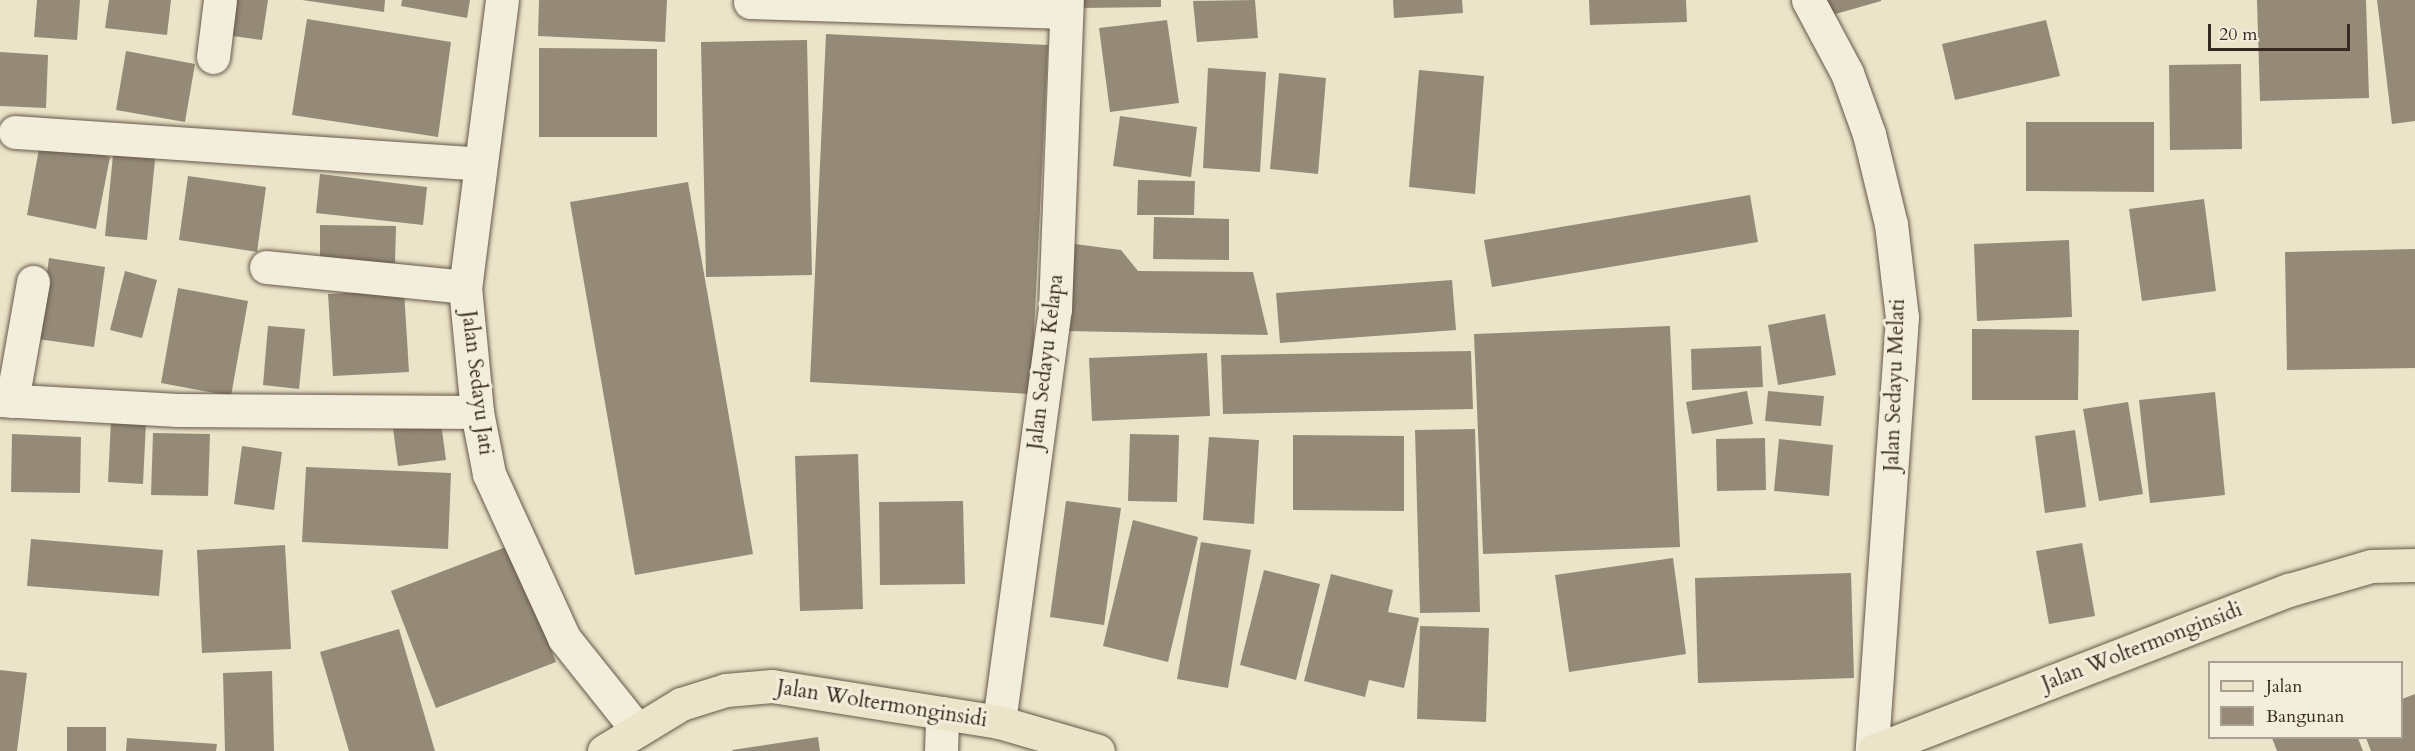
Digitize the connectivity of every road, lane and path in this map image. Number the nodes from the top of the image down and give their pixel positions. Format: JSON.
{"nodes":[{"id":1,"x":220,"y":0,"type":"edge"},
{"id":2,"x":502,"y":0,"type":"edge"},
{"id":3,"x":1808,"y":0,"type":"edge"},
{"id":4,"x":750,"y":2,"type":"dead end"},
{"id":5,"x":1067,"y":6,"type":"edge"},
{"id":6,"x":213,"y":57,"type":"dead end"},
{"id":7,"x":15,"y":132,"type":"dead end"},
{"id":8,"x":479,"y":164,"type":"junction"},
{"id":9,"x":266,"y":267,"type":"dead end"},
{"id":10,"x":33,"y":282,"type":"dead end"},
{"id":11,"x":465,"y":287,"type":"junction"},
{"id":12,"x":6,"y":401,"type":"edge"},
{"id":13,"x":477,"y":412,"type":"junction"},
{"id":14,"x":2415,"y":565,"type":"edge"},
{"id":15,"x":942,"y":713,"type":"junction"},
{"id":16,"x":999,"y":722,"type":"junction"},
{"id":17,"x":635,"y":727,"type":"junction"},
{"id":18,"x":604,"y":751,"type":"edge"},
{"id":19,"x":941,"y":751,"type":"edge"},
{"id":20,"x":1098,"y":751,"type":"edge"},
{"id":21,"x":1873,"y":751,"type":"edge"}],
"edges":[{"from":1,"to":6,"type":"street"},
{"from":2,"to":8,"type":"street","name":"Jalan Sedayu Jati"},
{"from":3,"to":21,"type":"street","name":"Jalan Sedayu Melati"},
{"from":4,"to":5,"type":"street"},
{"from":5,"to":16,"type":"street","name":"Jalan Sedayu Kelapa"},
{"from":7,"to":8,"type":"street"},
{"from":8,"to":11,"type":"street","name":"Jalan Sedayu Jati"},
{"from":9,"to":11,"type":"street"},
{"from":10,"to":12,"type":"street"},
{"from":11,"to":13,"type":"street","name":"Jalan Sedayu Jati"},
{"from":12,"to":13,"type":"street"},
{"from":13,"to":17,"type":"street","name":"Jalan Sedayu Jati"},
{"from":14,"to":21,"type":"main road","name":"Jalan Woltermonginsidi"},
{"from":15,"to":16,"type":"main road","name":"Jalan Woltermonginsidi"},
{"from":15,"to":17,"type":"main road","name":"Jalan Woltermonginsidi"},
{"from":15,"to":19,"type":"street"},
{"from":16,"to":20,"type":"main road","name":"Jalan Woltermonginsidi"},
{"from":17,"to":18,"type":"main road","name":"Jalan Woltermonginsidi"}]}
